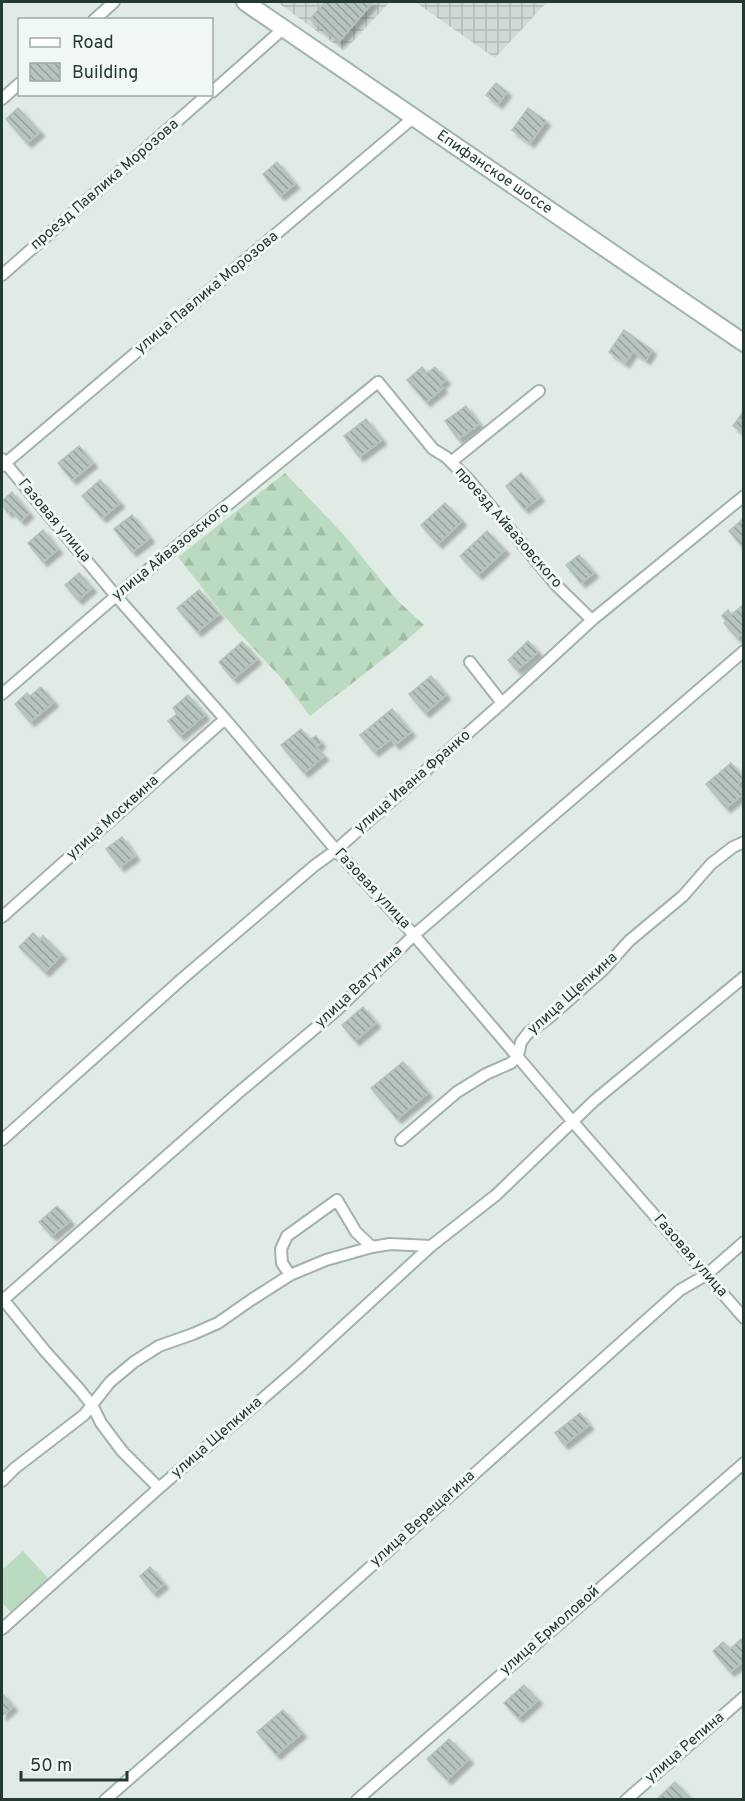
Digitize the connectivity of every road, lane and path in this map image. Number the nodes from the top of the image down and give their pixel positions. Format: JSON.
{"nodes":[{"id":1,"x":114,"y":2,"type":"edge"},
{"id":2,"x":244,"y":2,"type":"edge"},
{"id":3,"x":95,"y":18,"type":"edge"},
{"id":4,"x":284,"y":28,"type":"junction"},
{"id":5,"x":18,"y":85,"type":"edge"},
{"id":6,"x":213,"y":90,"type":"edge"},
{"id":7,"x":207,"y":96,"type":"edge"},
{"id":8,"x":2,"y":99,"type":"edge"},
{"id":9,"x":414,"y":118,"type":"junction"},
{"id":10,"x":2,"y":275,"type":"edge"},
{"id":11,"x":744,"y":343,"type":"edge"},
{"id":12,"x":378,"y":382,"type":"joint"},
{"id":13,"x":539,"y":391,"type":"dead end"},
{"id":14,"x":451,"y":462,"type":"junction"},
{"id":15,"x":3,"y":463,"type":"edge"},
{"id":16,"x":744,"y":496,"type":"edge"},
{"id":17,"x":116,"y":596,"type":"junction"},
{"id":18,"x":592,"y":620,"type":"junction"},
{"id":19,"x":744,"y":651,"type":"edge"},
{"id":20,"x":470,"y":662,"type":"dead end"},
{"id":21,"x":2,"y":694,"type":"edge"},
{"id":22,"x":502,"y":704,"type":"junction"},
{"id":23,"x":225,"y":719,"type":"junction"},
{"id":24,"x":744,"y":842,"type":"edge"},
{"id":25,"x":336,"y":850,"type":"junction"},
{"id":26,"x":2,"y":917,"type":"edge"},
{"id":27,"x":414,"y":935,"type":"junction"},
{"id":28,"x":744,"y":977,"type":"edge"},
{"id":29,"x":518,"y":1056,"type":"junction"},
{"id":30,"x":573,"y":1122,"type":"junction"},
{"id":31,"x":2,"y":1140,"type":"edge"},
{"id":32,"x":401,"y":1140,"type":"dead end"},
{"id":33,"x":744,"y":1242,"type":"edge"},
{"id":34,"x":431,"y":1246,"type":"junction"},
{"id":35,"x":372,"y":1247,"type":"junction"},
{"id":36,"x":290,"y":1275,"type":"junction"},
{"id":37,"x":706,"y":1275,"type":"junction"},
{"id":38,"x":2,"y":1300,"type":"edge"},
{"id":39,"x":744,"y":1317,"type":"edge"},
{"id":40,"x":92,"y":1405,"type":"junction"},
{"id":41,"x":744,"y":1463,"type":"edge"},
{"id":42,"x":2,"y":1481,"type":"edge"},
{"id":43,"x":159,"y":1488,"type":"junction"},
{"id":44,"x":2,"y":1629,"type":"edge"},
{"id":45,"x":744,"y":1697,"type":"edge"},
{"id":46,"x":105,"y":1800,"type":"edge"},
{"id":47,"x":357,"y":1800,"type":"edge"},
{"id":48,"x":626,"y":1800,"type":"edge"}],
"edges":[{"from":1,"to":3,"type":"street"},
{"from":2,"to":4,"type":"main road","name":"Епифанское шоссе"},
{"from":4,"to":6,"type":"street","name":"проезд Павлика Морозова"},
{"from":4,"to":9,"type":"main road","name":"Епифанское шоссе"},
{"from":5,"to":8,"type":"street"},
{"from":7,"to":10,"type":"street","name":"проезд Павлика Морозова"},
{"from":9,"to":11,"type":"main road","name":"Епифанское шоссе"},
{"from":9,"to":15,"type":"street","name":"улица Павлика Морозова"},
{"from":12,"to":14,"type":"street","name":"проезд Айвазовского"},
{"from":12,"to":17,"type":"street","name":"улица Айвазовского"},
{"from":13,"to":14,"type":"street"},
{"from":14,"to":18,"type":"street","name":"проезд Айвазовского"},
{"from":15,"to":17,"type":"street","name":"Газовая улица"},
{"from":16,"to":18,"type":"street","name":"улица Ивана Франко"},
{"from":17,"to":21,"type":"street","name":"улица Айвазовского"},
{"from":17,"to":23,"type":"street","name":"Газовая улица"},
{"from":18,"to":22,"type":"street","name":"улица Ивана Франко"},
{"from":19,"to":27,"type":"street","name":"улица Ватутина"},
{"from":20,"to":22,"type":"street"},
{"from":22,"to":25,"type":"street","name":"улица Ивана Франко"},
{"from":23,"to":25,"type":"street","name":"Газовая улица"},
{"from":23,"to":26,"type":"street","name":"улица Москвина"},
{"from":24,"to":29,"type":"street","name":"улица Щепкина"},
{"from":25,"to":27,"type":"street","name":"Газовая улица"},
{"from":25,"to":31,"type":"street","name":"улица Ивана Франко"},
{"from":27,"to":29,"type":"street","name":"Газовая улица"},
{"from":27,"to":38,"type":"street","name":"улица Ватутина"},
{"from":28,"to":30,"type":"street","name":"улица Щепкина"},
{"from":29,"to":30,"type":"street","name":"Газовая улица"},
{"from":29,"to":32,"type":"street"},
{"from":30,"to":34,"type":"street","name":"улица Щепкина"},
{"from":30,"to":37,"type":"street","name":"Газовая улица"},
{"from":33,"to":37,"type":"street","name":"улица Верещагина"},
{"from":34,"to":35,"type":"street"},
{"from":34,"to":43,"type":"street","name":"улица Щепкина"},
{"from":35,"to":36,"type":"street"},
{"from":35,"to":36,"type":"street"},
{"from":36,"to":40,"type":"street"},
{"from":37,"to":39,"type":"street","name":"Газовая улица"},
{"from":37,"to":46,"type":"street","name":"улица Верещагина"},
{"from":38,"to":40,"type":"street"},
{"from":40,"to":42,"type":"street"},
{"from":40,"to":43,"type":"street"},
{"from":41,"to":47,"type":"street","name":"улица Ермоловой"},
{"from":43,"to":44,"type":"street","name":"улица Щепкина"},
{"from":45,"to":48,"type":"street","name":"улица Репина"}]}
